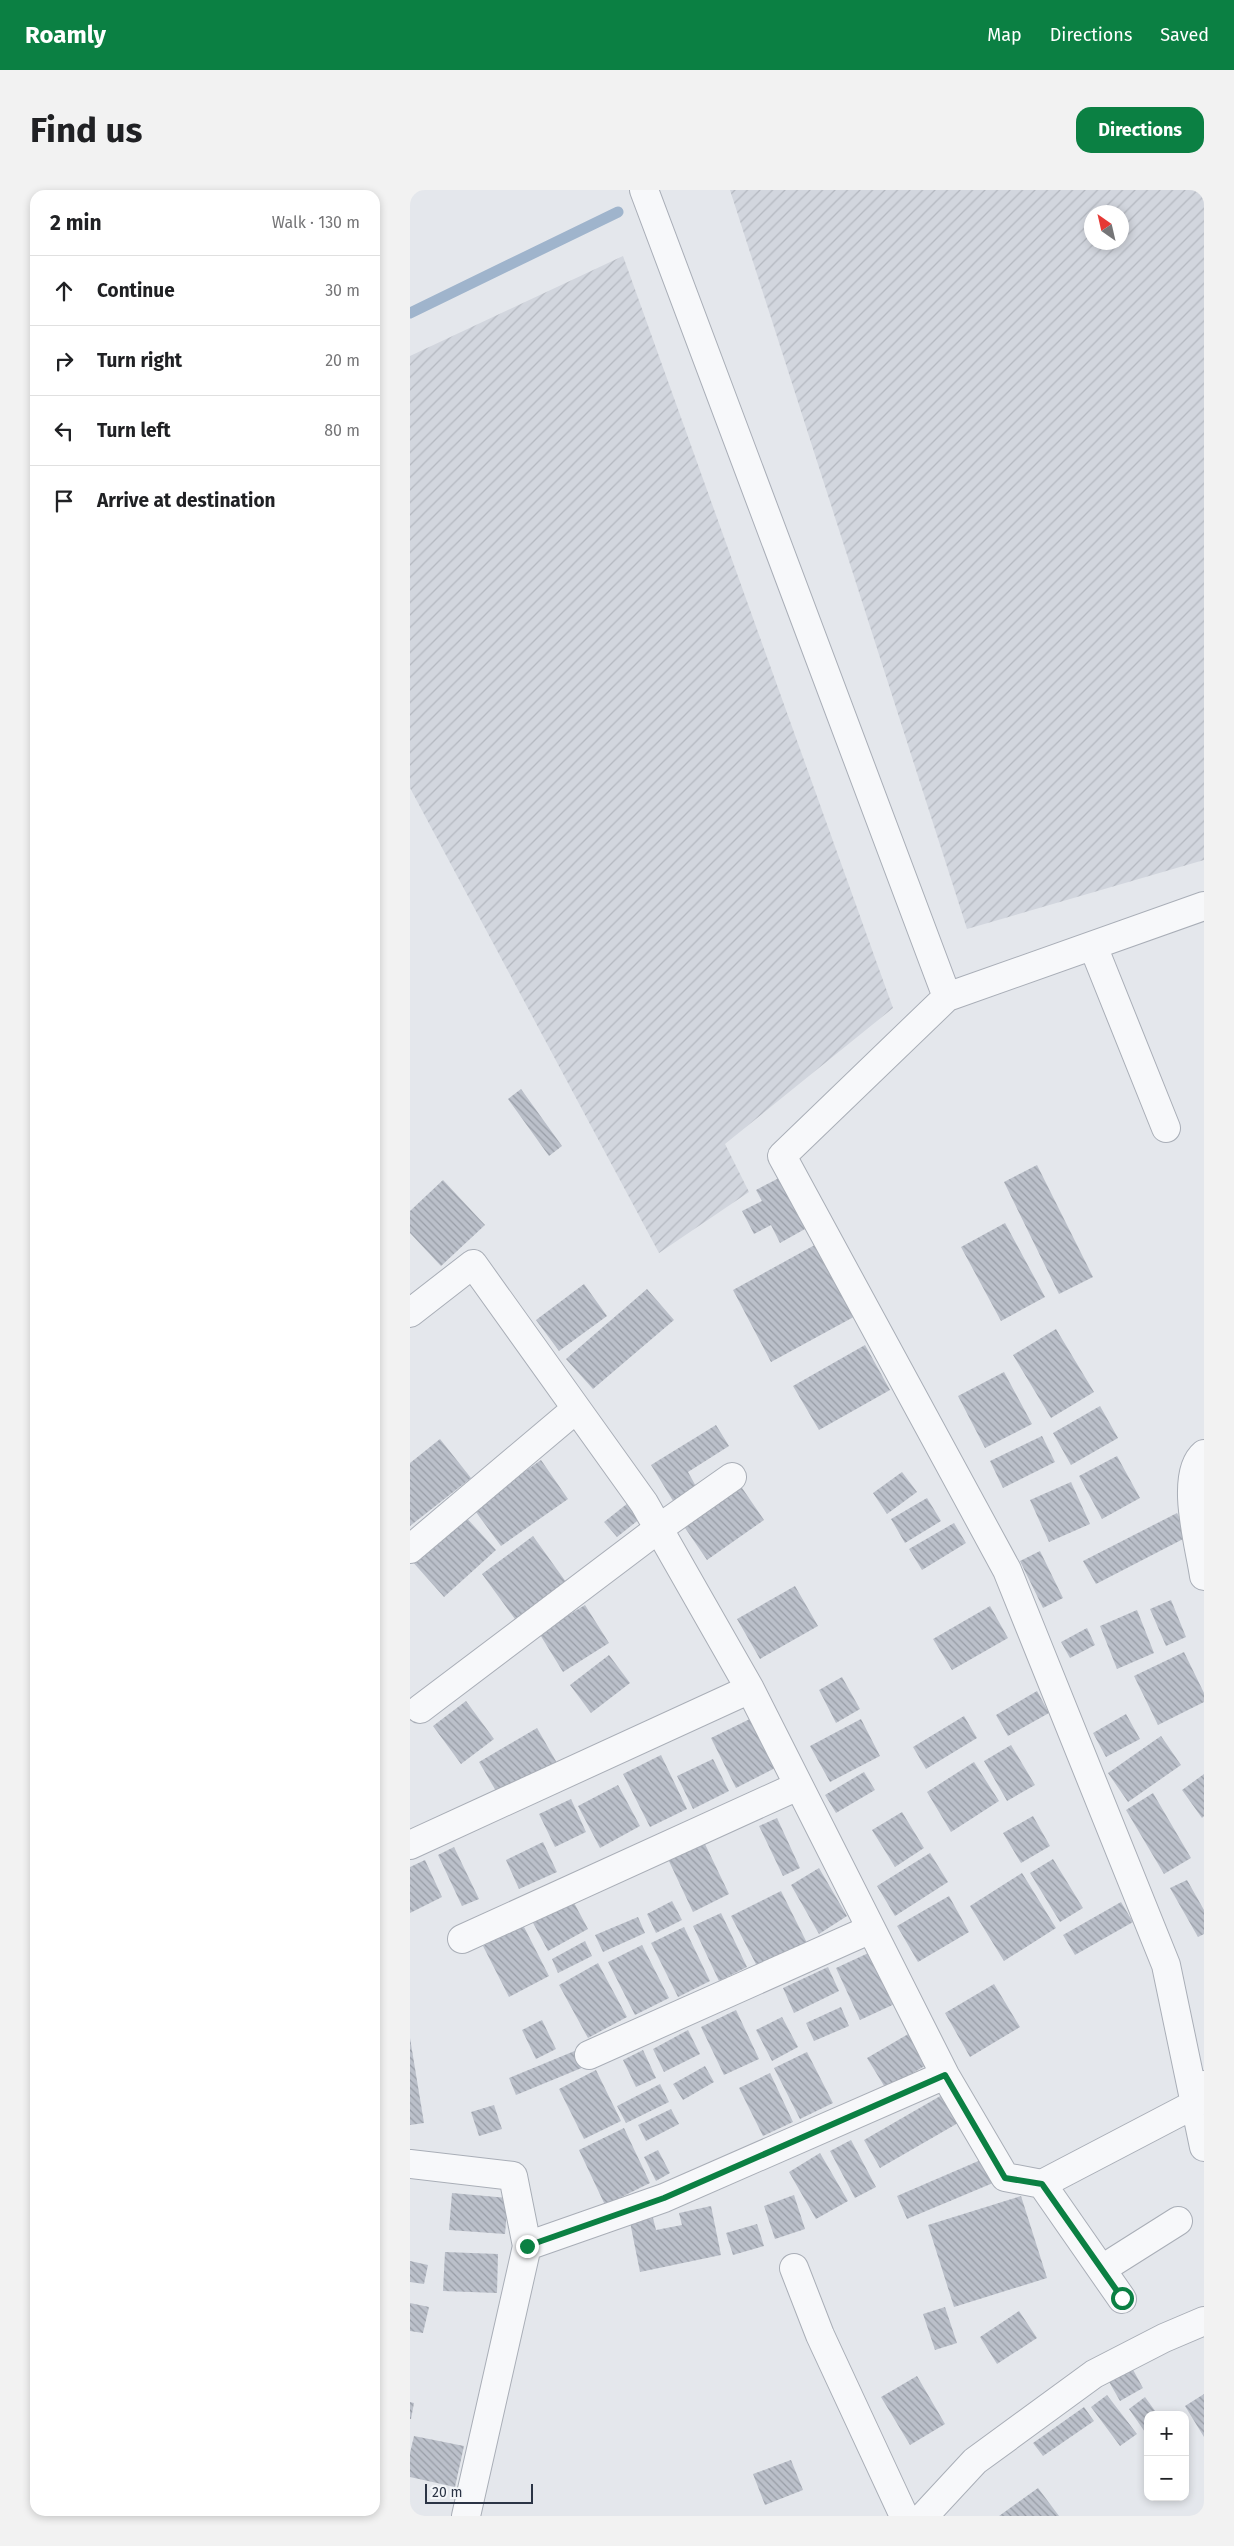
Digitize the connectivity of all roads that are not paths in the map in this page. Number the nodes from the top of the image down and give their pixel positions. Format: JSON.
{"nodes":[{"id":1,"x":644,"y":190,"type":"edge"},
{"id":2,"x":1204,"y":906,"type":"edge"},
{"id":3,"x":1093,"y":946,"type":"junction"},
{"id":4,"x":947,"y":998,"type":"junction"},
{"id":5,"x":1166,"y":1128,"type":"dead end"},
{"id":6,"x":410,"y":1313,"type":"edge"},
{"id":7,"x":576,"y":1409,"type":"junction"},
{"id":8,"x":1204,"y":1454,"type":"edge"},
{"id":9,"x":732,"y":1477,"type":"dead end"},
{"id":10,"x":658,"y":1529,"type":"junction"},
{"id":11,"x":410,"y":1549,"type":"edge"},
{"id":12,"x":1204,"y":1576,"type":"edge"},
{"id":13,"x":750,"y":1689,"type":"junction"},
{"id":14,"x":420,"y":1709,"type":"dead end"},
{"id":15,"x":798,"y":1786,"type":"junction"},
{"id":16,"x":410,"y":1845,"type":"edge"},
{"id":17,"x":871,"y":1929,"type":"junction"},
{"id":18,"x":462,"y":1939,"type":"dead end"},
{"id":19,"x":589,"y":2056,"type":"dead end"},
{"id":20,"x":945,"y":2075,"type":"junction"},
{"id":21,"x":1199,"y":2094,"type":"edge"},
{"id":22,"x":1204,"y":2147,"type":"edge"},
{"id":23,"x":410,"y":2164,"type":"edge"},
{"id":24,"x":1042,"y":2184,"type":"junction"},
{"id":25,"x":1178,"y":2221,"type":"dead end"},
{"id":26,"x":527,"y":2246,"type":"junction"},
{"id":27,"x":794,"y":2268,"type":"dead end"},
{"id":28,"x":1102,"y":2269,"type":"junction"},
{"id":29,"x":1122,"y":2298,"type":"dead end"},
{"id":30,"x":1204,"y":2321,"type":"edge"},
{"id":31,"x":466,"y":2516,"type":"edge"},
{"id":32,"x":904,"y":2516,"type":"edge"},
{"id":33,"x":924,"y":2516,"type":"edge"}],
"edges":[{"from":1,"to":4,"type":"street"},
{"from":2,"to":3,"type":"street"},
{"from":3,"to":4,"type":"street"},
{"from":3,"to":5,"type":"street"},
{"from":4,"to":21,"type":"street"},
{"from":6,"to":7,"type":"street"},
{"from":7,"to":10,"type":"street"},
{"from":7,"to":11,"type":"street"},
{"from":8,"to":12,"type":"street"},
{"from":9,"to":10,"type":"street"},
{"from":10,"to":13,"type":"street"},
{"from":10,"to":14,"type":"street"},
{"from":13,"to":15,"type":"street"},
{"from":13,"to":16,"type":"street"},
{"from":15,"to":17,"type":"street"},
{"from":15,"to":18,"type":"street"},
{"from":17,"to":19,"type":"street"},
{"from":17,"to":20,"type":"street"},
{"from":20,"to":24,"type":"street"},
{"from":20,"to":26,"type":"street"},
{"from":21,"to":22,"type":"street"},
{"from":21,"to":24,"type":"street"},
{"from":23,"to":26,"type":"street"},
{"from":24,"to":28,"type":"street"},
{"from":25,"to":28,"type":"street"},
{"from":26,"to":31,"type":"street"},
{"from":27,"to":32,"type":"street"},
{"from":28,"to":29,"type":"street"},
{"from":30,"to":33,"type":"street"}]}
